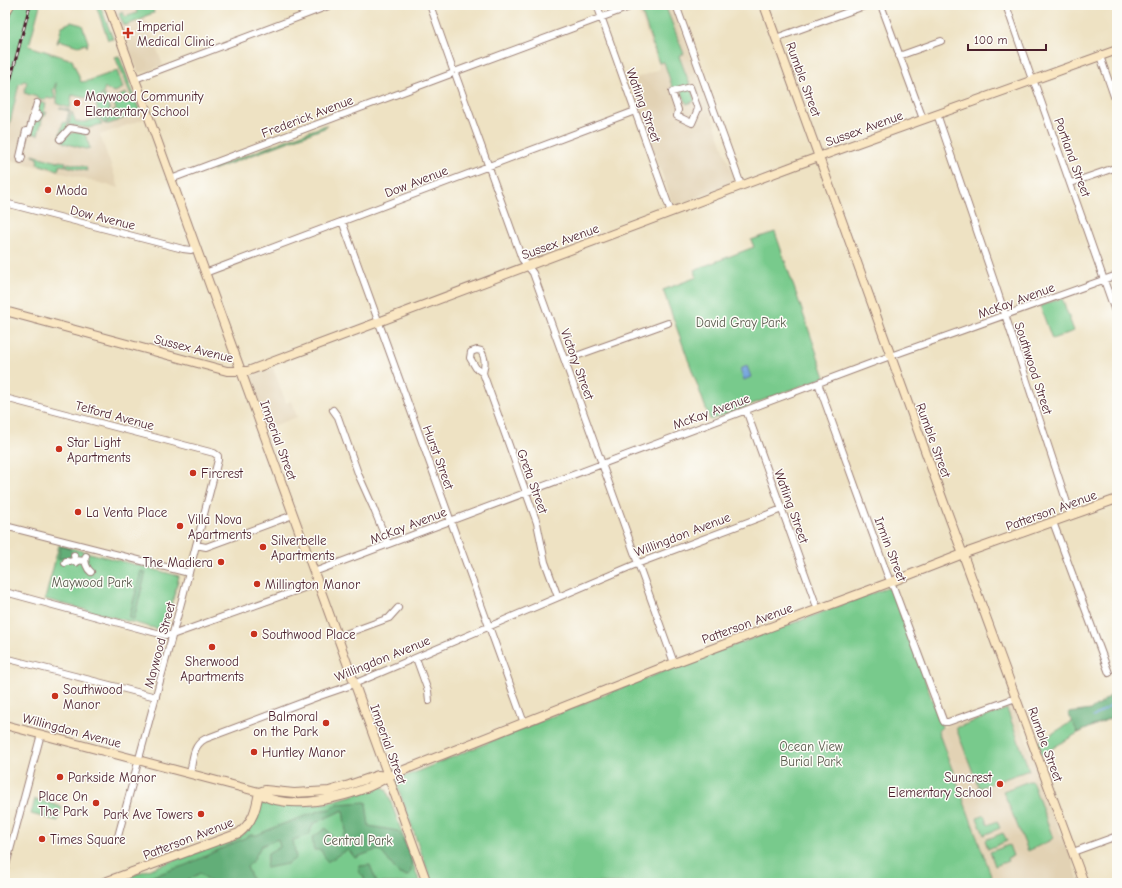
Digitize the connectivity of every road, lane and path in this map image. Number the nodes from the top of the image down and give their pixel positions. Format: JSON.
{"nodes":[{"id":1,"x":10,"y":5,"type":"edge"},
{"id":2,"x":108,"y":5,"type":"edge"},
{"id":3,"x":331,"y":5,"type":"edge"},
{"id":4,"x":430,"y":5,"type":"edge"},
{"id":5,"x":597,"y":5,"type":"edge"},
{"id":6,"x":635,"y":5,"type":"edge"},
{"id":7,"x":676,"y":5,"type":"edge"},
{"id":8,"x":764,"y":5,"type":"edge"},
{"id":9,"x":867,"y":5,"type":"edge"},
{"id":10,"x":881,"y":5,"type":"edge"},
{"id":11,"x":1006,"y":5,"type":"edge"},
{"id":12,"x":851,"y":8,"type":"edge"},
{"id":13,"x":5,"y":14,"type":"edge"},
{"id":14,"x":601,"y":18,"type":"junction"},
{"id":15,"x":776,"y":38,"type":"junction"},
{"id":16,"x":941,"y":41,"type":"dead end"},
{"id":17,"x":1117,"y":50,"type":"edge"},
{"id":18,"x":899,"y":56,"type":"junction"},
{"id":19,"x":1100,"y":56,"type":"junction"},
{"id":20,"x":454,"y":73,"type":"junction"},
{"id":21,"x":135,"y":79,"type":"junction"},
{"id":22,"x":1033,"y":80,"type":"junction"},
{"id":23,"x":37,"y":103,"type":"dead end"},
{"id":24,"x":1117,"y":105,"type":"edge"},
{"id":25,"x":635,"y":111,"type":"junction"},
{"id":26,"x":937,"y":114,"type":"junction"},
{"id":27,"x":923,"y":119,"type":"junction"},
{"id":28,"x":692,"y":123,"type":"joint"},
{"id":29,"x":87,"y":131,"type":"dead end"},
{"id":30,"x":60,"y":139,"type":"dead end"},
{"id":31,"x":22,"y":155,"type":"dead end"},
{"id":32,"x":819,"y":156,"type":"junction"},
{"id":33,"x":489,"y":166,"type":"junction"},
{"id":34,"x":1117,"y":167,"type":"edge"},
{"id":35,"x":172,"y":179,"type":"junction"},
{"id":36,"x":1071,"y":183,"type":"junction"},
{"id":37,"x":741,"y":185,"type":"junction"},
{"id":38,"x":5,"y":203,"type":"edge"},
{"id":39,"x":671,"y":212,"type":"junction"},
{"id":40,"x":342,"y":221,"type":"junction"},
{"id":41,"x":196,"y":247,"type":"junction"},
{"id":42,"x":527,"y":265,"type":"junction"},
{"id":43,"x":205,"y":273,"type":"junction"},
{"id":44,"x":1117,"y":275,"type":"edge"},
{"id":45,"x":1104,"y":280,"type":"junction"},
{"id":46,"x":5,"y":311,"type":"edge"},
{"id":47,"x":1005,"y":316,"type":"junction"},
{"id":48,"x":1117,"y":317,"type":"edge"},
{"id":49,"x":378,"y":322,"type":"junction"},
{"id":50,"x":668,"y":323,"type":"dead end"},
{"id":51,"x":891,"y":356,"type":"junction"},
{"id":52,"x":565,"y":360,"type":"junction"},
{"id":53,"x":241,"y":371,"type":"junction"},
{"id":54,"x":483,"y":373,"type":"dead end"},
{"id":55,"x":818,"y":383,"type":"junction"},
{"id":56,"x":5,"y":398,"type":"edge"},
{"id":57,"x":333,"y":410,"type":"dead end"},
{"id":58,"x":746,"y":410,"type":"junction"},
{"id":59,"x":218,"y":456,"type":"joint"},
{"id":60,"x":602,"y":464,"type":"junction"},
{"id":61,"x":526,"y":492,"type":"junction"},
{"id":62,"x":1117,"y":499,"type":"edge"},
{"id":63,"x":782,"y":510,"type":"junction"},
{"id":64,"x":293,"y":515,"type":"junction"},
{"id":65,"x":1071,"y":516,"type":"junction"},
{"id":66,"x":450,"y":520,"type":"junction"},
{"id":67,"x":1053,"y":522,"type":"junction"},
{"id":68,"x":5,"y":526,"type":"edge"},
{"id":69,"x":388,"y":544,"type":"junction"},
{"id":70,"x":196,"y":545,"type":"junction"},
{"id":71,"x":963,"y":554,"type":"junction"},
{"id":72,"x":66,"y":561,"type":"dead end"},
{"id":73,"x":639,"y":563,"type":"junction"},
{"id":74,"x":87,"y":566,"type":"dead end"},
{"id":75,"x":314,"y":572,"type":"junction"},
{"id":76,"x":189,"y":573,"type":"junction"},
{"id":77,"x":891,"y":582,"type":"junction"},
{"id":78,"x":318,"y":583,"type":"junction"},
{"id":79,"x":5,"y":592,"type":"edge"},
{"id":80,"x":558,"y":597,"type":"junction"},
{"id":81,"x":398,"y":608,"type":"dead end"},
{"id":82,"x":818,"y":610,"type":"junction"},
{"id":83,"x":489,"y":627,"type":"junction"},
{"id":84,"x":172,"y":635,"type":"junction"},
{"id":85,"x":337,"y":637,"type":"junction"},
{"id":86,"x":5,"y":658,"type":"edge"},
{"id":87,"x":416,"y":658,"type":"junction"},
{"id":88,"x":674,"y":663,"type":"junction"},
{"id":89,"x":1109,"y":673,"type":"dead end"},
{"id":90,"x":355,"y":684,"type":"junction"},
{"id":91,"x":156,"y":697,"type":"junction"},
{"id":92,"x":1016,"y":698,"type":"junction"},
{"id":93,"x":429,"y":701,"type":"dead end"},
{"id":94,"x":524,"y":723,"type":"junction"},
{"id":95,"x":5,"y":725,"type":"edge"},
{"id":96,"x":41,"y":734,"type":"junction"},
{"id":97,"x":138,"y":760,"type":"junction"},
{"id":98,"x":190,"y":774,"type":"junction"},
{"id":99,"x":388,"y":776,"type":"junction"},
{"id":100,"x":259,"y":792,"type":"junction"},
{"id":101,"x":1117,"y":836,"type":"edge"},
{"id":102,"x":5,"y":840,"type":"edge"},
{"id":103,"x":117,"y":840,"type":"dead end"},
{"id":104,"x":12,"y":842,"type":"junction"},
{"id":105,"x":1073,"y":852,"type":"junction"},
{"id":106,"x":5,"y":869,"type":"edge"},
{"id":107,"x":102,"y":883,"type":"edge"},
{"id":108,"x":427,"y":883,"type":"edge"},
{"id":109,"x":1084,"y":883,"type":"edge"}],
"edges":[{"from":1,"to":13,"type":"street"},
{"from":2,"to":21,"type":"street","name":"Imperial Street"},
{"from":3,"to":21,"type":"street"},
{"from":4,"to":20,"type":"street","name":"Victory Street"},
{"from":5,"to":14,"type":"street","name":"Watling Street"},
{"from":6,"to":14,"type":"street","name":"Frederick Avenue"},
{"from":7,"to":37,"type":"street"},
{"from":8,"to":15,"type":"street","name":"Rumble Street"},
{"from":9,"to":12,"type":"street"},
{"from":10,"to":18,"type":"street"},
{"from":11,"to":22,"type":"street","name":"Portland Street"},
{"from":12,"to":15,"type":"street"},
{"from":14,"to":20,"type":"street","name":"Frederick Avenue"},
{"from":14,"to":25,"type":"street","name":"Watling Street"},
{"from":15,"to":32,"type":"street","name":"Rumble Street"},
{"from":16,"to":18,"type":"street"},
{"from":17,"to":19,"type":"street","name":"Sussex Avenue"},
{"from":18,"to":27,"type":"street"},
{"from":19,"to":22,"type":"street","name":"Sussex Avenue"},
{"from":19,"to":24,"type":"street"},
{"from":20,"to":33,"type":"street","name":"Victory Street"},
{"from":20,"to":35,"type":"street","name":"Frederick Avenue"},
{"from":21,"to":35,"type":"street","name":"Imperial Street"},
{"from":22,"to":26,"type":"street","name":"Sussex Avenue"},
{"from":22,"to":36,"type":"street","name":"Portland Street"},
{"from":23,"to":31,"type":"street"},
{"from":25,"to":33,"type":"street","name":"Dow Avenue"},
{"from":25,"to":39,"type":"street","name":"Watling Street"},
{"from":26,"to":27,"type":"street","name":"Sussex Avenue"},
{"from":26,"to":47,"type":"street","name":"Southwood Street"},
{"from":27,"to":32,"type":"street","name":"Sussex Avenue"},
{"from":28,"to":28,"type":"street"},
{"from":29,"to":30,"type":"street"},
{"from":32,"to":37,"type":"street","name":"Sussex Avenue"},
{"from":32,"to":51,"type":"street","name":"Rumble Street"},
{"from":33,"to":40,"type":"street","name":"Dow Avenue"},
{"from":33,"to":42,"type":"street","name":"Victory Street"},
{"from":34,"to":36,"type":"street"},
{"from":35,"to":41,"type":"street","name":"Imperial Street"},
{"from":36,"to":45,"type":"street","name":"Portland Street"},
{"from":37,"to":39,"type":"street","name":"Sussex Avenue"},
{"from":38,"to":41,"type":"street","name":"Dow Avenue"},
{"from":39,"to":42,"type":"street","name":"Sussex Avenue"},
{"from":40,"to":43,"type":"street","name":"Dow Avenue"},
{"from":40,"to":49,"type":"street","name":"Hurst Street"},
{"from":41,"to":43,"type":"street","name":"Imperial Street"},
{"from":42,"to":49,"type":"street","name":"Sussex Avenue"},
{"from":42,"to":52,"type":"street","name":"Victory Street"},
{"from":43,"to":53,"type":"street","name":"Imperial Street"},
{"from":44,"to":45,"type":"street","name":"McKay Avenue"},
{"from":45,"to":47,"type":"street","name":"McKay Avenue"},
{"from":45,"to":48,"type":"street","name":"Portland Street"},
{"from":46,"to":53,"type":"street","name":"Sussex Avenue"},
{"from":47,"to":51,"type":"street","name":"McKay Avenue"},
{"from":47,"to":65,"type":"street","name":"Southwood Street"},
{"from":49,"to":53,"type":"street","name":"Sussex Avenue"},
{"from":49,"to":66,"type":"street","name":"Hurst Street"},
{"from":50,"to":52,"type":"street"},
{"from":51,"to":55,"type":"street","name":"McKay Avenue"},
{"from":51,"to":71,"type":"street","name":"Rumble Street"},
{"from":52,"to":60,"type":"street","name":"Victory Street"},
{"from":53,"to":64,"type":"street","name":"Imperial Street"},
{"from":54,"to":61,"type":"street","name":"Greta Street"},
{"from":55,"to":58,"type":"street","name":"McKay Avenue"},
{"from":55,"to":77,"type":"street","name":"Irmin Street"},
{"from":56,"to":59,"type":"street","name":"Telford Avenue"},
{"from":57,"to":69,"type":"street"},
{"from":58,"to":60,"type":"street","name":"McKay Avenue"},
{"from":58,"to":63,"type":"street","name":"Watling Street"},
{"from":59,"to":70,"type":"street","name":"Maywood Street"},
{"from":60,"to":61,"type":"street","name":"McKay Avenue"},
{"from":60,"to":73,"type":"street","name":"Victory Street"},
{"from":61,"to":66,"type":"street","name":"McKay Avenue"},
{"from":61,"to":80,"type":"street","name":"Greta Street"},
{"from":62,"to":65,"type":"street","name":"Patterson Avenue"},
{"from":63,"to":73,"type":"street","name":"Willingdon Avenue"},
{"from":63,"to":82,"type":"street","name":"Watling Street"},
{"from":64,"to":70,"type":"street"},
{"from":64,"to":75,"type":"street","name":"Imperial Street"},
{"from":65,"to":67,"type":"street","name":"Patterson Avenue"},
{"from":66,"to":69,"type":"street","name":"McKay Avenue"},
{"from":66,"to":83,"type":"street","name":"Hurst Street"},
{"from":67,"to":71,"type":"street","name":"Patterson Avenue"},
{"from":67,"to":89,"type":"street"},
{"from":68,"to":76,"type":"street"},
{"from":69,"to":75,"type":"street","name":"McKay Avenue"},
{"from":70,"to":76,"type":"street","name":"Maywood Street"},
{"from":71,"to":77,"type":"street","name":"Patterson Avenue"},
{"from":71,"to":92,"type":"street","name":"Rumble Street"},
{"from":72,"to":74,"type":"street"},
{"from":73,"to":80,"type":"street","name":"Willingdon Avenue"},
{"from":73,"to":88,"type":"street","name":"Victory Street"},
{"from":75,"to":78,"type":"street","name":"Imperial Street"},
{"from":76,"to":84,"type":"street","name":"Maywood Street"},
{"from":77,"to":82,"type":"street","name":"Patterson Avenue"},
{"from":77,"to":92,"type":"street","name":"Irmin Street"},
{"from":78,"to":84,"type":"street"},
{"from":78,"to":85,"type":"street","name":"Imperial Street"},
{"from":79,"to":84,"type":"street"},
{"from":80,"to":83,"type":"street","name":"Willingdon Avenue"},
{"from":81,"to":85,"type":"street"},
{"from":82,"to":88,"type":"street","name":"Patterson Avenue"},
{"from":83,"to":87,"type":"street","name":"Willingdon Avenue"},
{"from":83,"to":94,"type":"street","name":"Hurst Street"},
{"from":84,"to":91,"type":"street","name":"Maywood Street"},
{"from":85,"to":90,"type":"street","name":"Imperial Street"},
{"from":86,"to":91,"type":"street"},
{"from":87,"to":90,"type":"street","name":"Willingdon Avenue"},
{"from":87,"to":93,"type":"street"},
{"from":88,"to":94,"type":"street","name":"Patterson Avenue"},
{"from":90,"to":98,"type":"street","name":"Willingdon Avenue"},
{"from":90,"to":99,"type":"street","name":"Imperial Street"},
{"from":91,"to":97,"type":"street","name":"Maywood Street"},
{"from":92,"to":105,"type":"street","name":"Rumble Street"},
{"from":94,"to":99,"type":"street","name":"Patterson Avenue"},
{"from":95,"to":96,"type":"street","name":"Willingdon Avenue"},
{"from":96,"to":97,"type":"street","name":"Willingdon Avenue"},
{"from":96,"to":104,"type":"street"},
{"from":97,"to":98,"type":"street","name":"Willingdon Avenue"},
{"from":97,"to":103,"type":"street","name":"Maywood Street"},
{"from":98,"to":100,"type":"street","name":"Patterson Avenue"},
{"from":99,"to":100,"type":"street","name":"Patterson Avenue"},
{"from":99,"to":108,"type":"street","name":"Imperial Street"},
{"from":100,"to":107,"type":"street","name":"Patterson Avenue"},
{"from":101,"to":105,"type":"street"},
{"from":102,"to":104,"type":"street"},
{"from":104,"to":106,"type":"street"},
{"from":105,"to":109,"type":"street","name":"Rumble Street"}]}
